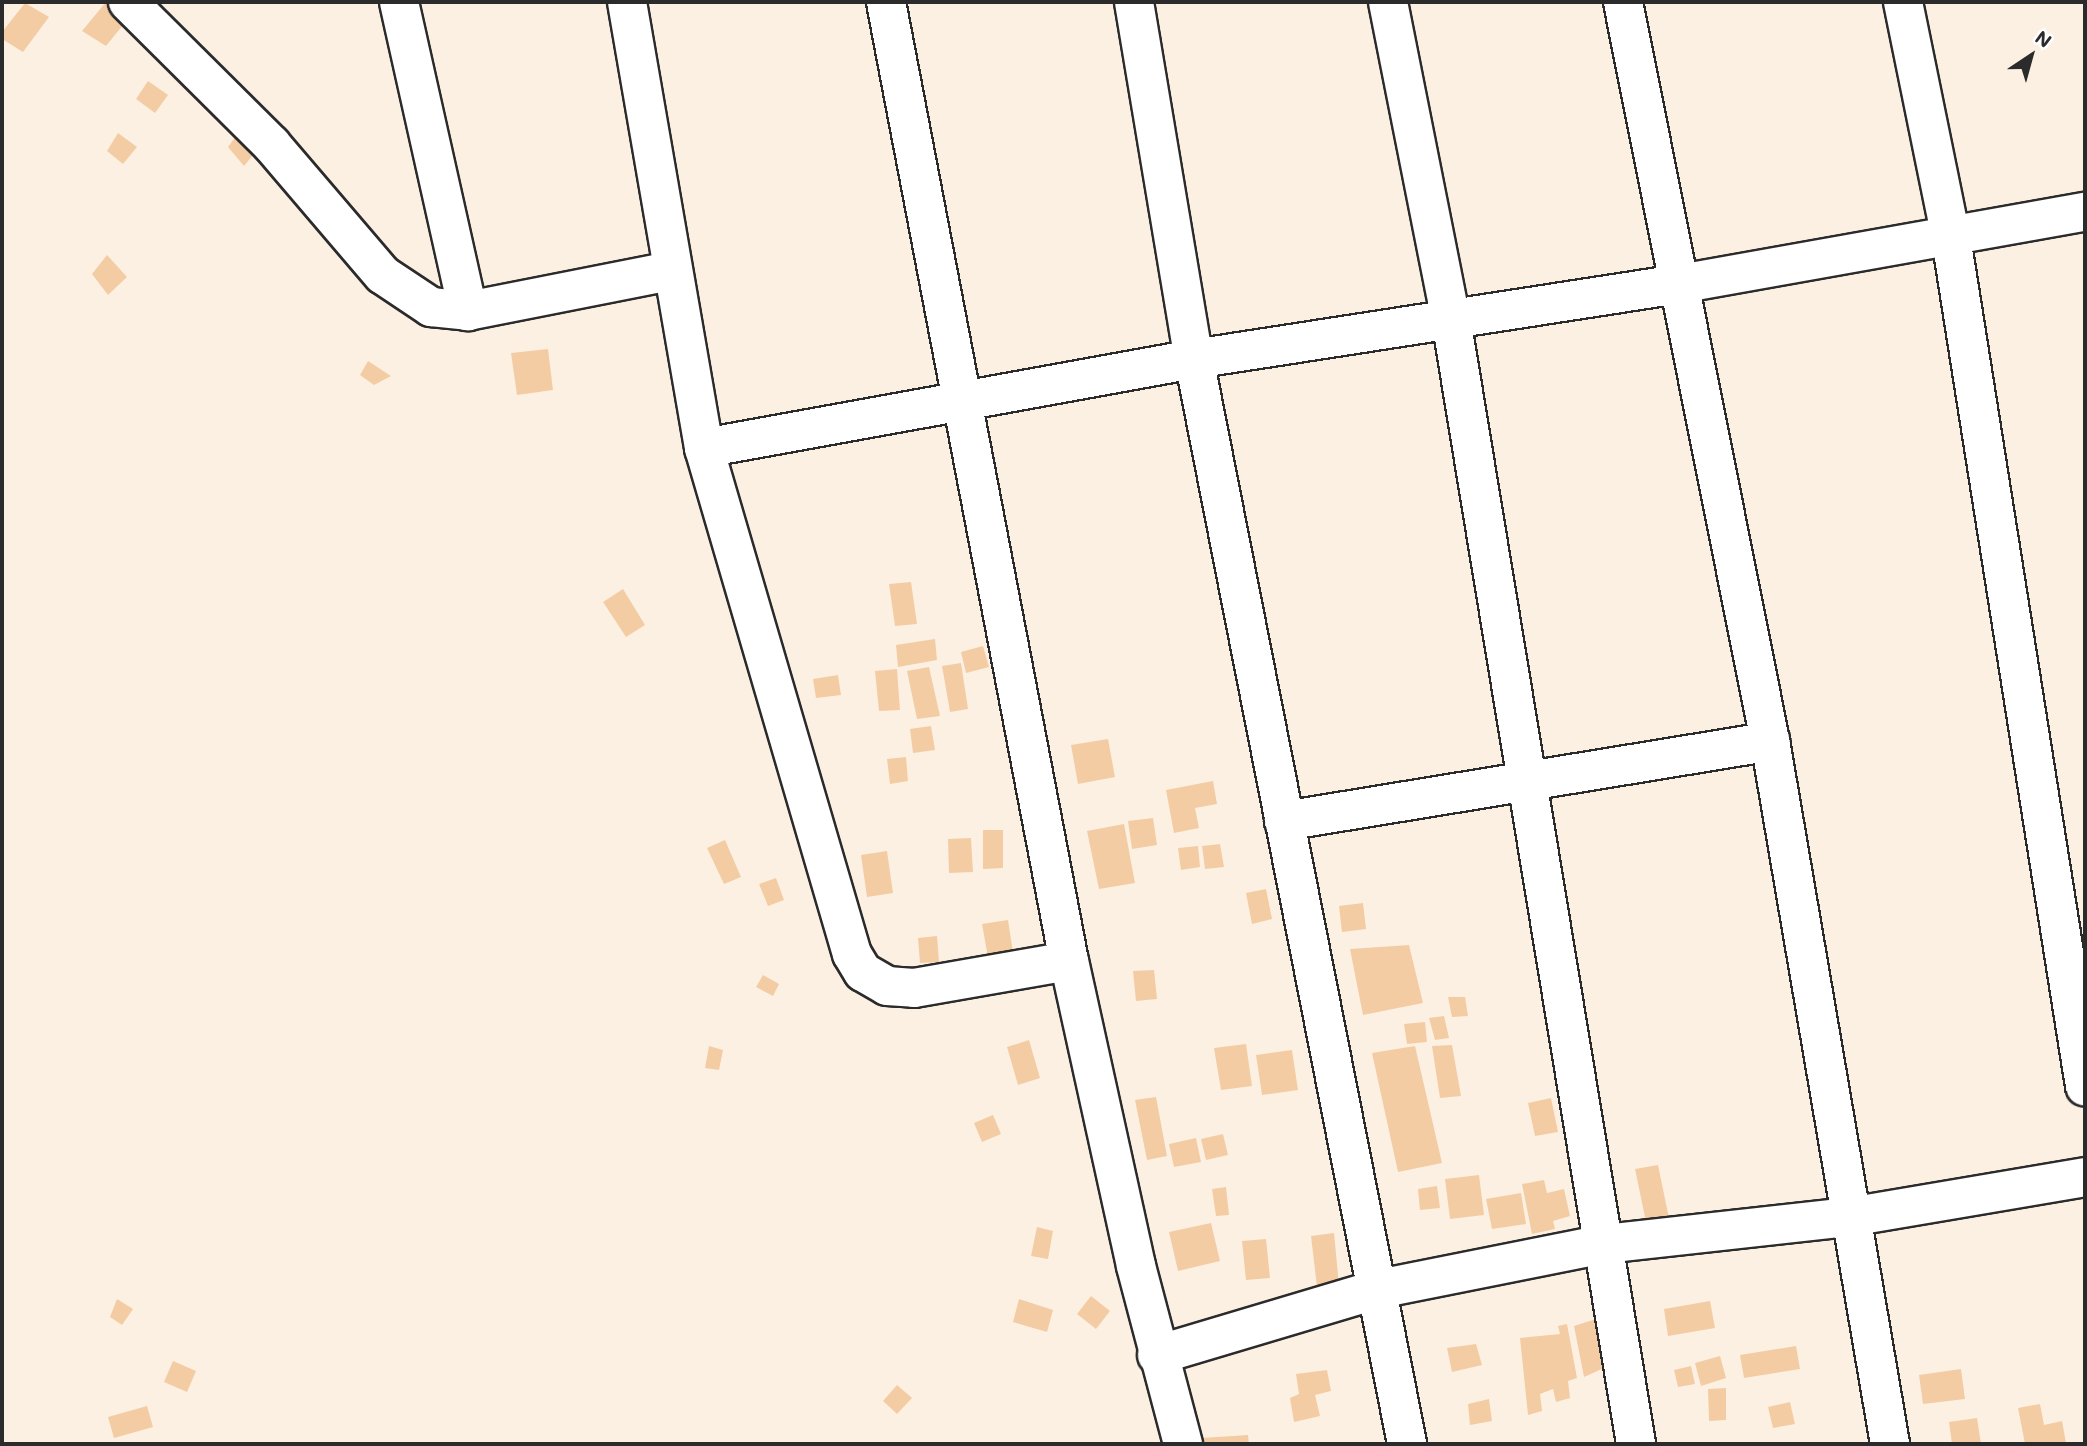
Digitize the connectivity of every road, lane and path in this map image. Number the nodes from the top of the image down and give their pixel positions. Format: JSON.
{"nodes":[{"id":1,"x":128,"y":2,"type":"edge"},
{"id":2,"x":399,"y":2,"type":"edge"},
{"id":3,"x":627,"y":2,"type":"edge"},
{"id":4,"x":886,"y":2,"type":"edge"},
{"id":5,"x":1134,"y":2,"type":"edge"},
{"id":6,"x":1388,"y":2,"type":"edge"},
{"id":7,"x":1623,"y":2,"type":"edge"},
{"id":8,"x":1903,"y":2,"type":"edge"},
{"id":9,"x":2085,"y":212,"type":"edge"},
{"id":10,"x":1951,"y":238,"type":"junction"},
{"id":11,"x":670,"y":271,"type":"junction"},
{"id":12,"x":1679,"y":284,"type":"junction"},
{"id":13,"x":468,"y":312,"type":"junction"},
{"id":14,"x":1451,"y":319,"type":"junction"},
{"id":15,"x":1194,"y":359,"type":"junction"},
{"id":16,"x":966,"y":405,"type":"junction"},
{"id":17,"x":704,"y":448,"type":"junction"},
{"id":18,"x":1770,"y":741,"type":"junction"},
{"id":19,"x":1528,"y":781,"type":"junction"},
{"id":20,"x":1284,"y":821,"type":"junction"},
{"id":21,"x":1069,"y":961,"type":"junction"},
{"id":22,"x":2085,"y":1086,"type":"edge"},
{"id":23,"x":2085,"y":1177,"type":"edge"},
{"id":24,"x":1849,"y":1217,"type":"junction"},
{"id":25,"x":1604,"y":1244,"type":"junction"},
{"id":26,"x":1379,"y":1289,"type":"junction"},
{"id":27,"x":1157,"y":1355,"type":"junction"},
{"id":28,"x":1183,"y":1444,"type":"edge"},
{"id":29,"x":1407,"y":1444,"type":"edge"},
{"id":30,"x":1636,"y":1444,"type":"edge"},
{"id":31,"x":1890,"y":1444,"type":"edge"}],
"edges":[{"from":1,"to":13,"type":"street"},
{"from":2,"to":13,"type":"street"},
{"from":3,"to":11,"type":"street"},
{"from":4,"to":16,"type":"street"},
{"from":5,"to":15,"type":"street"},
{"from":6,"to":14,"type":"street"},
{"from":7,"to":12,"type":"street"},
{"from":8,"to":10,"type":"street"},
{"from":9,"to":10,"type":"street"},
{"from":10,"to":12,"type":"street"},
{"from":10,"to":22,"type":"street"},
{"from":11,"to":13,"type":"street"},
{"from":11,"to":17,"type":"street"},
{"from":12,"to":14,"type":"street"},
{"from":12,"to":18,"type":"street"},
{"from":14,"to":15,"type":"street"},
{"from":14,"to":19,"type":"street"},
{"from":15,"to":16,"type":"street"},
{"from":15,"to":20,"type":"street"},
{"from":16,"to":17,"type":"street"},
{"from":16,"to":21,"type":"street"},
{"from":17,"to":21,"type":"street"},
{"from":18,"to":19,"type":"street"},
{"from":18,"to":24,"type":"street"},
{"from":19,"to":20,"type":"street"},
{"from":19,"to":25,"type":"street"},
{"from":20,"to":26,"type":"street"},
{"from":21,"to":27,"type":"street"},
{"from":23,"to":24,"type":"street"},
{"from":24,"to":25,"type":"street"},
{"from":24,"to":31,"type":"street"},
{"from":25,"to":26,"type":"street"},
{"from":25,"to":30,"type":"street"},
{"from":26,"to":27,"type":"street"},
{"from":26,"to":29,"type":"street"},
{"from":27,"to":28,"type":"street"}]}
